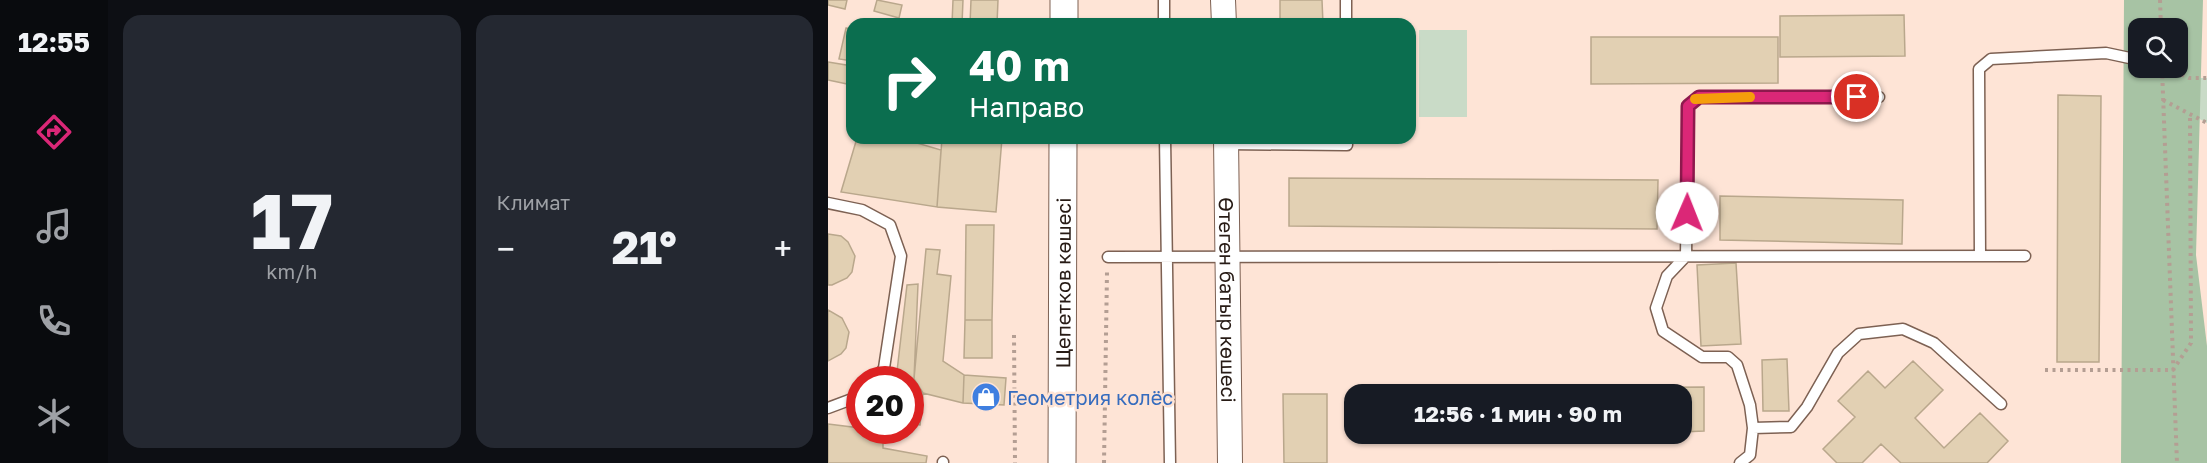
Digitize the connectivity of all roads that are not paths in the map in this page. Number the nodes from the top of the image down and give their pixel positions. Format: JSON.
{"nodes":[{"id":1,"x":1064,"y":0,"type":"edge"},
{"id":2,"x":1164,"y":0,"type":"edge"},
{"id":3,"x":1223,"y":0,"type":"edge"},
{"id":4,"x":1346,"y":0,"type":"edge"},
{"id":5,"x":1064,"y":18,"type":"edge"},
{"id":6,"x":1164,"y":18,"type":"edge"},
{"id":7,"x":1224,"y":18,"type":"edge"},
{"id":8,"x":1346,"y":18,"type":"edge"},
{"id":9,"x":2128,"y":57,"type":"edge"},
{"id":10,"x":1879,"y":97,"type":"dead end"},
{"id":11,"x":1063,"y":144,"type":"edge"},
{"id":12,"x":1166,"y":144,"type":"edge"},
{"id":13,"x":1226,"y":144,"type":"edge"},
{"id":14,"x":1317,"y":144,"type":"edge"},
{"id":15,"x":1347,"y":144,"type":"edge"},
{"id":16,"x":828,"y":203,"type":"edge"},
{"id":17,"x":1167,"y":256,"type":"junction"},
{"id":18,"x":1227,"y":256,"type":"junction"},
{"id":19,"x":1686,"y":256,"type":"junction"},
{"id":20,"x":1980,"y":256,"type":"junction"},
{"id":21,"x":2025,"y":256,"type":"dead end"},
{"id":22,"x":1108,"y":257,"type":"road end"},
{"id":23,"x":884,"y":366,"type":"edge"},
{"id":24,"x":846,"y":401,"type":"edge"},
{"id":25,"x":2001,"y":404,"type":"dead end"},
{"id":26,"x":828,"y":408,"type":"edge"},
{"id":27,"x":1753,"y":428,"type":"junction"},
{"id":28,"x":1750,"y":459,"type":"edge"},
{"id":29,"x":1062,"y":463,"type":"edge"},
{"id":30,"x":1170,"y":463,"type":"edge"},
{"id":31,"x":1230,"y":463,"type":"edge"},
{"id":32,"x":1740,"y":463,"type":"edge"}],
"edges":[{"from":1,"to":5,"type":"main road"},
{"from":2,"to":6,"type":"lane"},
{"from":3,"to":7,"type":"street"},
{"from":4,"to":8,"type":"lane"},
{"from":9,"to":20,"type":"lane"},
{"from":10,"to":19,"type":"lane"},
{"from":11,"to":29,"type":"main road","name":"Щепетков көшесі"},
{"from":12,"to":17,"type":"lane"},
{"from":13,"to":18,"type":"street","name":"Өтеген батыр көшесі"},
{"from":14,"to":15,"type":"lane"},
{"from":16,"to":23,"type":"lane"},
{"from":17,"to":18,"type":"lane"},
{"from":17,"to":22,"type":"lane"},
{"from":17,"to":30,"type":"lane"},
{"from":18,"to":19,"type":"lane"},
{"from":18,"to":31,"type":"street","name":"Өтеген батыр көшесі"},
{"from":19,"to":20,"type":"lane"},
{"from":19,"to":27,"type":"lane"},
{"from":20,"to":21,"type":"lane"},
{"from":24,"to":26,"type":"lane"},
{"from":25,"to":27,"type":"lane"},
{"from":27,"to":28,"type":"lane"},
{"from":28,"to":32,"type":"lane"}]}
